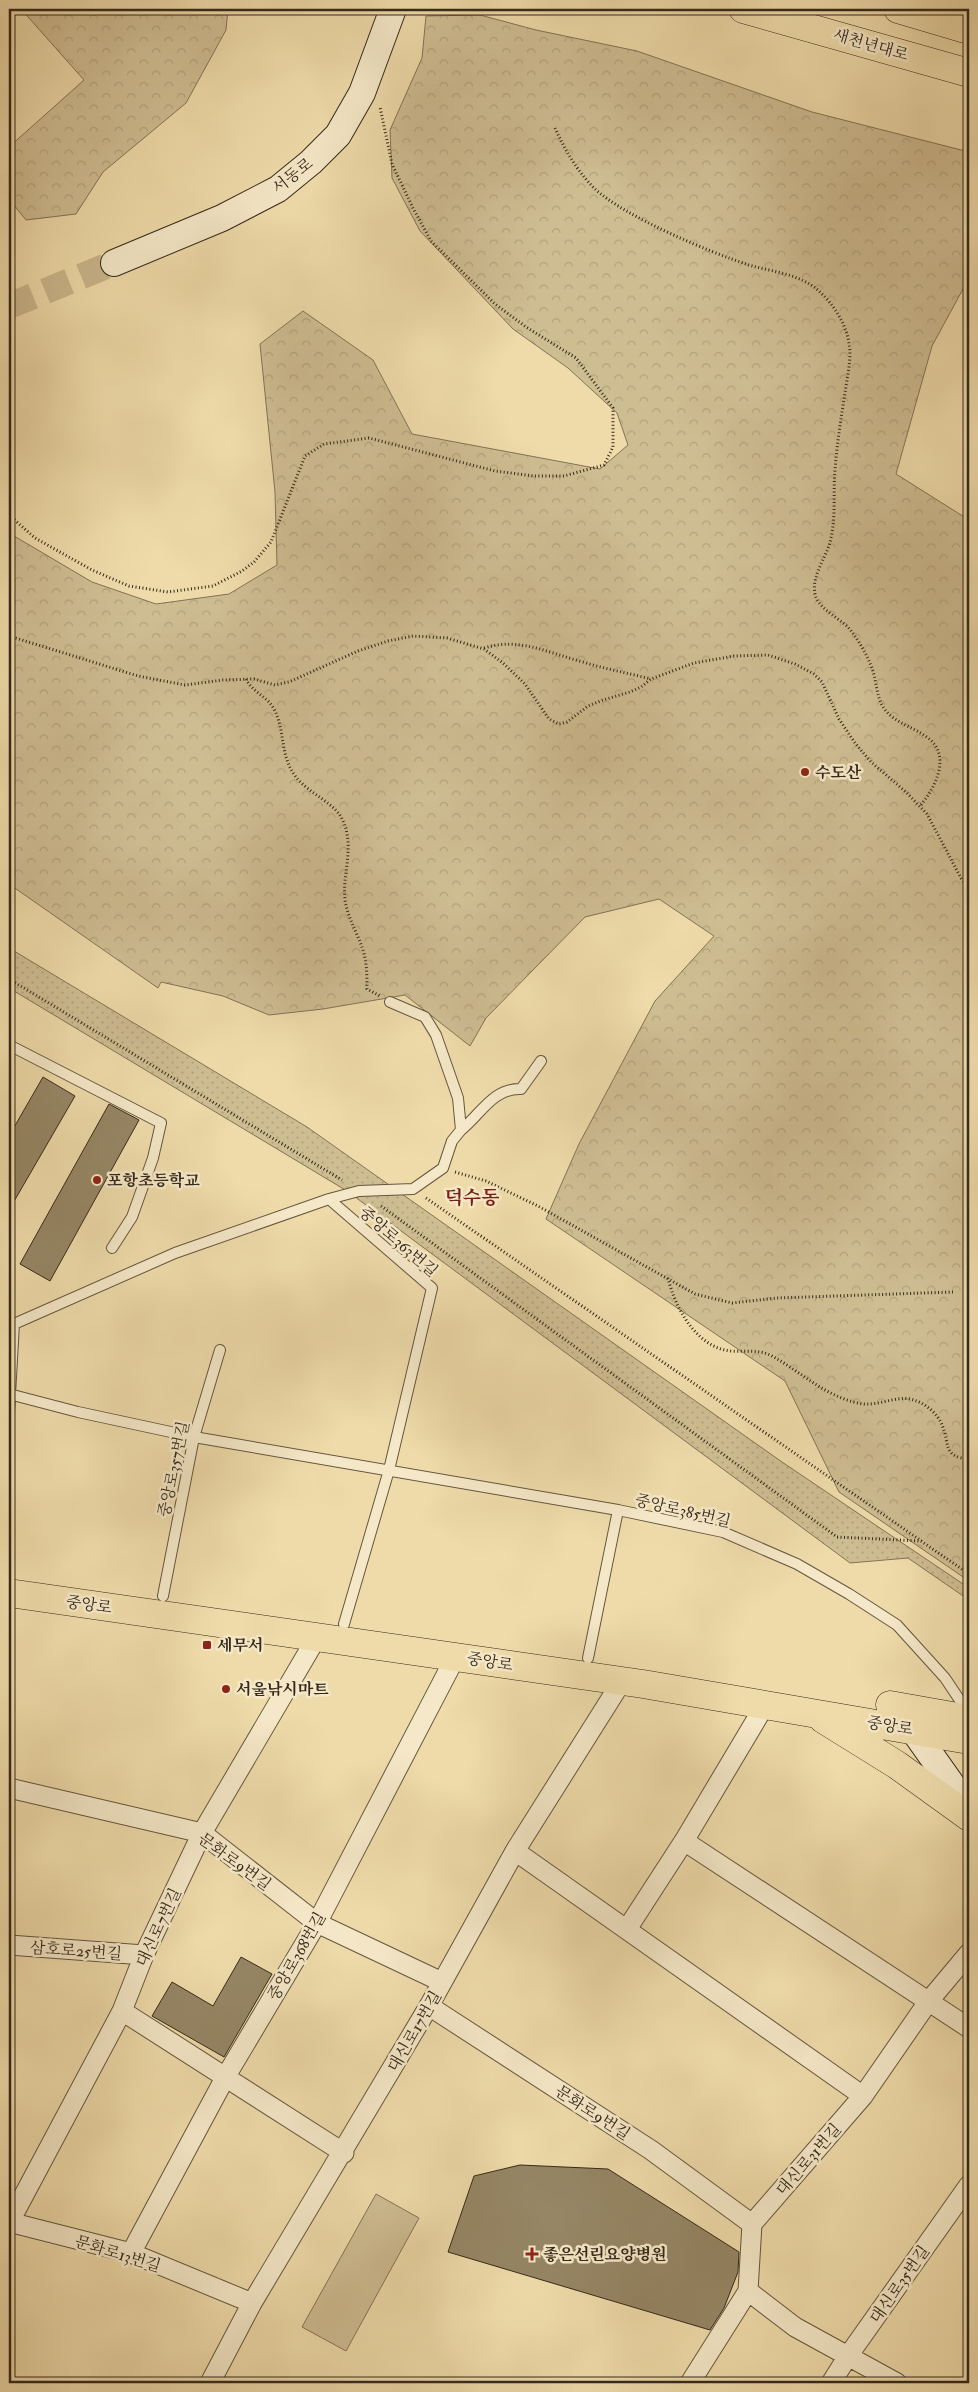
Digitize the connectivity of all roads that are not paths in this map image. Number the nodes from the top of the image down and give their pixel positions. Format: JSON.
{"nodes":[{"id":1,"x":378,"y":9,"type":"edge"},
{"id":2,"x":392,"y":9,"type":"edge"},
{"id":3,"x":743,"y":9,"type":"edge"},
{"id":4,"x":898,"y":9,"type":"edge"},
{"id":5,"x":969,"y":30,"type":"edge"},
{"id":6,"x":969,"y":73,"type":"edge"},
{"id":7,"x":390,"y":1002,"type":"road end"},
{"id":8,"x":9,"y":1045,"type":"edge"},
{"id":9,"x":542,"y":1061,"type":"dead end"},
{"id":10,"x":461,"y":1130,"type":"junction"},
{"id":11,"x":329,"y":1199,"type":"junction"},
{"id":12,"x":112,"y":1248,"type":"dead end"},
{"id":13,"x":11,"y":1323,"type":"edge"},
{"id":14,"x":220,"y":1350,"type":"dead end"},
{"id":15,"x":10,"y":1395,"type":"edge"},
{"id":16,"x":9,"y":1412,"type":"edge"},
{"id":17,"x":194,"y":1437,"type":"junction"},
{"id":18,"x":389,"y":1470,"type":"junction"},
{"id":19,"x":618,"y":1510,"type":"junction"},
{"id":20,"x":9,"y":1574,"type":"edge"},
{"id":21,"x":9,"y":1593,"type":"edge"},
{"id":22,"x":163,"y":1596,"type":"junction"},
{"id":23,"x":344,"y":1624,"type":"junction"},
{"id":24,"x":317,"y":1637,"type":"junction"},
{"id":25,"x":456,"y":1656,"type":"junction"},
{"id":26,"x":588,"y":1658,"type":"junction"},
{"id":27,"x":622,"y":1681,"type":"junction"},
{"id":28,"x":765,"y":1705,"type":"junction"},
{"id":29,"x":896,"y":1706,"type":"junction"},
{"id":30,"x":814,"y":1713,"type":"junction"},
{"id":31,"x":969,"y":1714,"type":"edge"},
{"id":32,"x":969,"y":1719,"type":"edge"},
{"id":33,"x":911,"y":1728,"type":"junction"},
{"id":34,"x":969,"y":1740,"type":"edge"},
{"id":35,"x":9,"y":1788,"type":"edge"},
{"id":36,"x":969,"y":1809,"type":"edge"},
{"id":37,"x":969,"y":1817,"type":"edge"},
{"id":38,"x":202,"y":1833,"type":"junction"},
{"id":39,"x":684,"y":1841,"type":"junction"},
{"id":40,"x":515,"y":1850,"type":"junction"},
{"id":41,"x":317,"y":1923,"type":"junction"},
{"id":42,"x":627,"y":1929,"type":"junction"},
{"id":43,"x":9,"y":1945,"type":"edge"},
{"id":44,"x":969,"y":1953,"type":"edge"},
{"id":45,"x":144,"y":1955,"type":"junction"},
{"id":46,"x":442,"y":1982,"type":"junction"},
{"id":47,"x":928,"y":2002,"type":"junction"},
{"id":48,"x":429,"y":2006,"type":"junction"},
{"id":49,"x":122,"y":2011,"type":"junction"},
{"id":50,"x":969,"y":2028,"type":"edge"},
{"id":51,"x":226,"y":2076,"type":"junction"},
{"id":52,"x":863,"y":2096,"type":"junction"},
{"id":53,"x":344,"y":2153,"type":"junction"},
{"id":54,"x":969,"y":2185,"type":"edge"},
{"id":55,"x":9,"y":2222,"type":"edge"},
{"id":56,"x":752,"y":2224,"type":"junction"},
{"id":57,"x":131,"y":2253,"type":"junction"},
{"id":58,"x":748,"y":2292,"type":"junction"},
{"id":59,"x":252,"y":2303,"type":"junction"},
{"id":60,"x":848,"y":2356,"type":"junction"},
{"id":61,"x":210,"y":2383,"type":"edge"},
{"id":62,"x":690,"y":2383,"type":"edge"},
{"id":63,"x":831,"y":2383,"type":"edge"},
{"id":64,"x":897,"y":2383,"type":"edge"}],
"edges":[{"from":1,"to":2,"type":"main road","name":"서동로"},
{"from":3,"to":6,"type":"main road","name":"새천년대로"},
{"from":4,"to":5,"type":"main road"},
{"from":7,"to":10,"type":"lane"},
{"from":8,"to":12,"type":"lane"},
{"from":9,"to":10,"type":"lane"},
{"from":10,"to":11,"type":"lane","name":"중앙로363번길"},
{"from":11,"to":13,"type":"lane"},
{"from":11,"to":18,"type":"lane","name":"중앙로363번길"},
{"from":13,"to":15,"type":"lane"},
{"from":14,"to":17,"type":"lane","name":"중앙로357번길"},
{"from":15,"to":16,"type":"lane"},
{"from":15,"to":17,"type":"lane","name":"중앙로385번길"},
{"from":17,"to":18,"type":"lane","name":"중앙로385번길"},
{"from":17,"to":22,"type":"lane","name":"중앙로357번길"},
{"from":18,"to":19,"type":"lane","name":"중앙로385번길"},
{"from":18,"to":23,"type":"lane","name":"중앙로363번길"},
{"from":19,"to":26,"type":"lane"},
{"from":19,"to":31,"type":"lane","name":"중앙로385번길"},
{"from":20,"to":22,"type":"main road","name":"중앙로"},
{"from":21,"to":24,"type":"main road","name":"중앙로"},
{"from":22,"to":23,"type":"main road","name":"중앙로"},
{"from":23,"to":26,"type":"main road","name":"중앙로"},
{"from":24,"to":25,"type":"main road","name":"중앙로"},
{"from":24,"to":38,"type":"street","name":"대신로7번길"},
{"from":25,"to":27,"type":"main road","name":"중앙로"},
{"from":25,"to":41,"type":"street","name":"중앙로368번길"},
{"from":26,"to":29,"type":"main road","name":"중앙로"},
{"from":27,"to":28,"type":"main road","name":"중앙로"},
{"from":27,"to":40,"type":"street","name":"대신로17번길"},
{"from":28,"to":30,"type":"main road","name":"중앙로"},
{"from":28,"to":39,"type":"street"},
{"from":29,"to":32,"type":"main road","name":"중앙로"},
{"from":29,"to":33,"type":"main road"},
{"from":30,"to":33,"type":"main road","name":"중앙로"},
{"from":30,"to":37,"type":"main road"},
{"from":33,"to":34,"type":"main road","name":"중앙로"},
{"from":33,"to":36,"type":"main road"},
{"from":35,"to":38,"type":"street","name":"문화로9번길"},
{"from":38,"to":41,"type":"street","name":"문화로9번길"},
{"from":38,"to":45,"type":"street","name":"대신로7번길"},
{"from":39,"to":42,"type":"street"},
{"from":39,"to":47,"type":"street"},
{"from":40,"to":42,"type":"street"},
{"from":40,"to":46,"type":"street","name":"대신로17번길"},
{"from":41,"to":46,"type":"street","name":"문화로9번길"},
{"from":41,"to":51,"type":"street","name":"중앙로368번길"},
{"from":42,"to":52,"type":"street"},
{"from":43,"to":45,"type":"street","name":"삼호로25번길"},
{"from":44,"to":47,"type":"street","name":"대신로31번길"},
{"from":45,"to":49,"type":"street","name":"대신로7번길"},
{"from":46,"to":48,"type":"street","name":"대신로17번길"},
{"from":47,"to":50,"type":"street"},
{"from":47,"to":52,"type":"street","name":"대신로31번길"},
{"from":48,"to":53,"type":"street","name":"대신로17번길"},
{"from":48,"to":56,"type":"street","name":"문화로9번길"},
{"from":49,"to":51,"type":"street"},
{"from":49,"to":55,"type":"street","name":"대신로7번길"},
{"from":51,"to":53,"type":"street"},
{"from":51,"to":57,"type":"street","name":"중앙로368번길"},
{"from":52,"to":56,"type":"street","name":"대신로31번길"},
{"from":53,"to":59,"type":"street","name":"대신로17번길"},
{"from":54,"to":60,"type":"street","name":"대신로35번길"},
{"from":55,"to":57,"type":"street","name":"문화로13번길"},
{"from":56,"to":58,"type":"street"},
{"from":57,"to":59,"type":"street","name":"문화로13번길"},
{"from":58,"to":60,"type":"street"},
{"from":58,"to":62,"type":"street"},
{"from":59,"to":61,"type":"street","name":"대신로17번길"},
{"from":60,"to":63,"type":"street","name":"대신로35번길"},
{"from":60,"to":64,"type":"street"}]}
